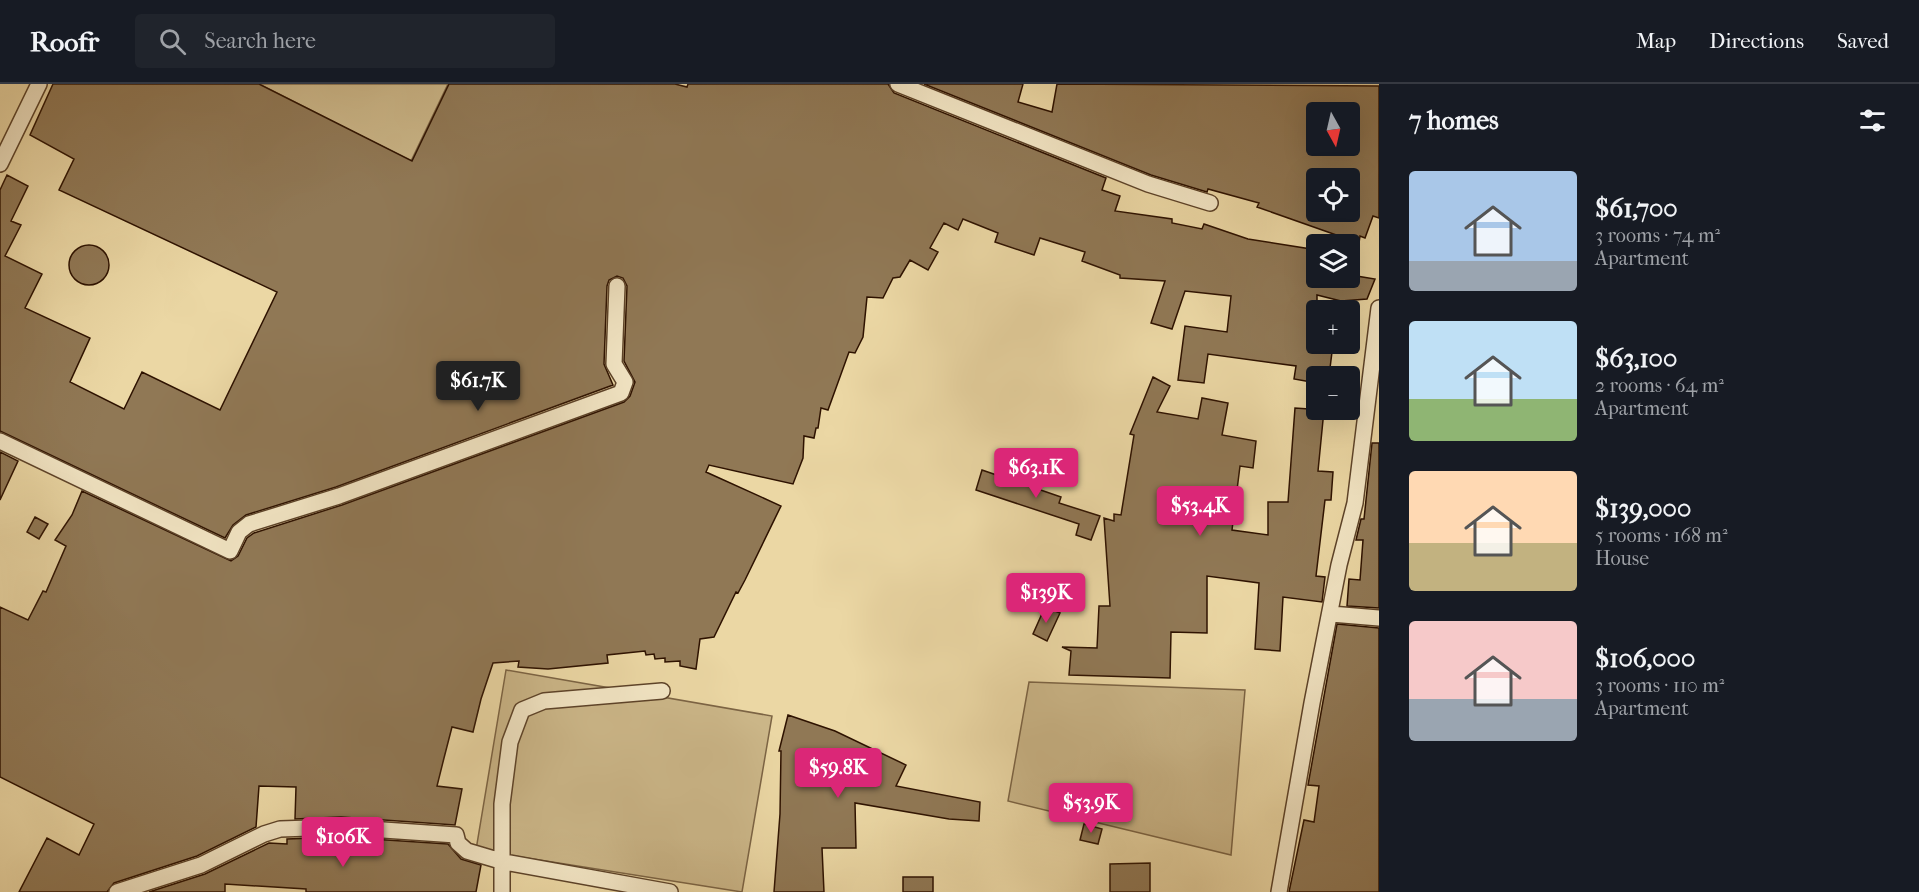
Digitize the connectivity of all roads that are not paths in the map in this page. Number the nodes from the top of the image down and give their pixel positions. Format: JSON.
{"nodes":[{"id":1,"x":39,"y":84,"type":"edge"},
{"id":2,"x":898,"y":84,"type":"edge"},
{"id":3,"x":0,"y":164,"type":"edge"},
{"id":4,"x":1210,"y":202,"type":"dead end"},
{"id":5,"x":618,"y":286,"type":"dead end"},
{"id":6,"x":1379,"y":308,"type":"edge"},
{"id":7,"x":0,"y":441,"type":"edge"},
{"id":8,"x":1331,"y":614,"type":"junction"},
{"id":9,"x":1379,"y":618,"type":"edge"},
{"id":10,"x":662,"y":691,"type":"dead end"},
{"id":11,"x":504,"y":862,"type":"junction"},
{"id":12,"x":117,"y":892,"type":"edge"},
{"id":13,"x":502,"y":892,"type":"edge"},
{"id":14,"x":670,"y":892,"type":"edge"},
{"id":15,"x":1279,"y":892,"type":"edge"}],
"edges":[{"from":1,"to":3,"type":"street"},
{"from":2,"to":4,"type":"street"},
{"from":5,"to":7,"type":"street"},
{"from":6,"to":8,"type":"street"},
{"from":8,"to":9,"type":"street"},
{"from":8,"to":15,"type":"street"},
{"from":10,"to":11,"type":"street"},
{"from":11,"to":12,"type":"street"},
{"from":11,"to":13,"type":"street"},
{"from":11,"to":14,"type":"street"}]}
